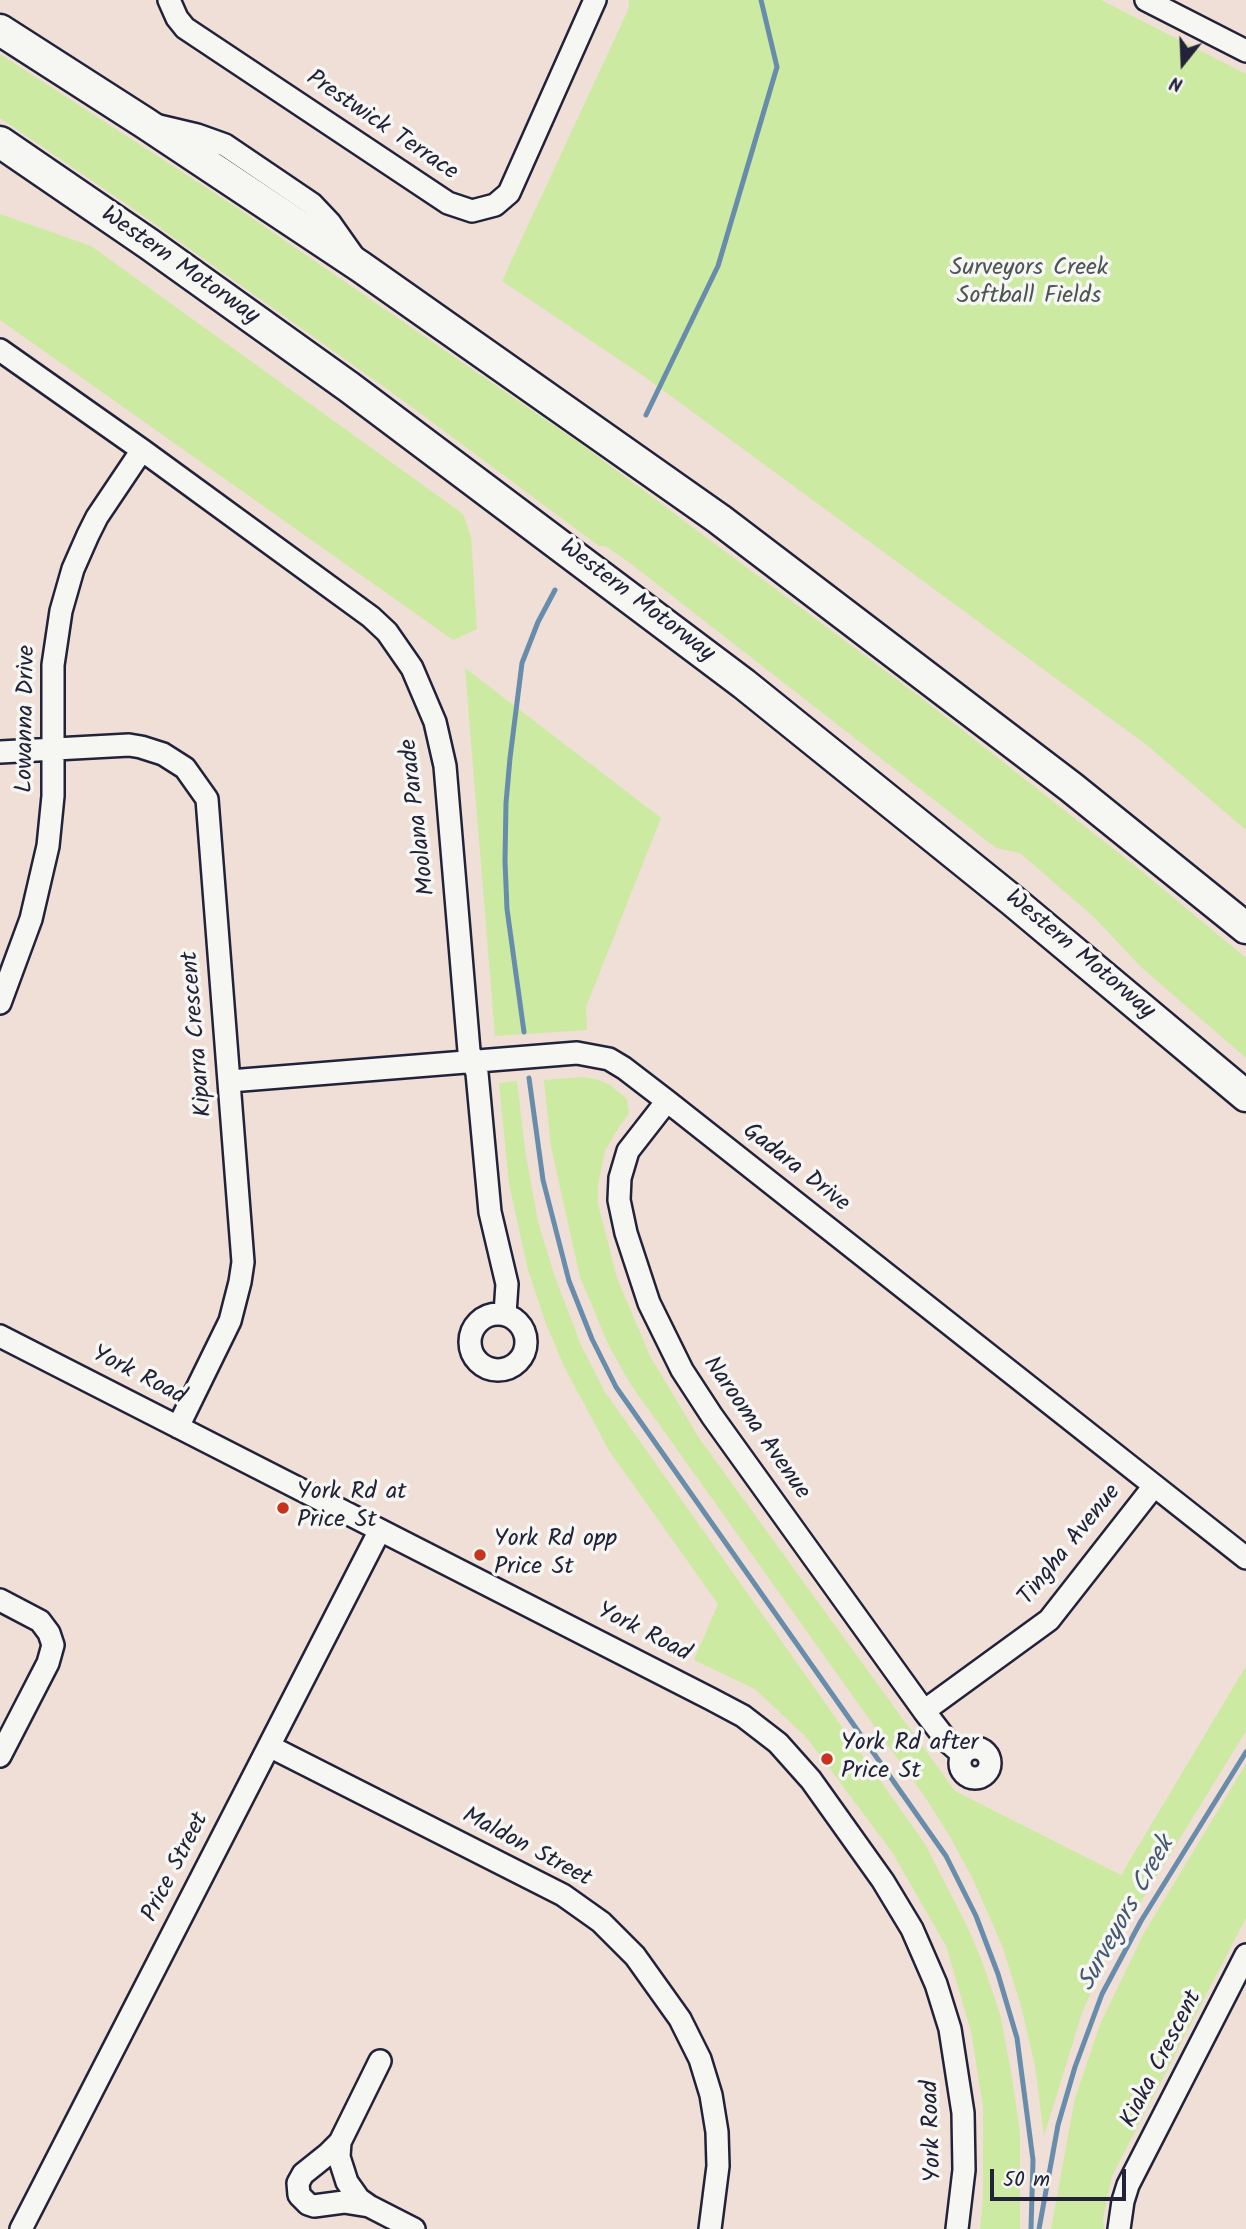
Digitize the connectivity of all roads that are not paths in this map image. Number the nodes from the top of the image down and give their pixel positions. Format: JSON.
{"nodes":[{"id":1,"x":169,"y":0,"type":"edge"},
{"id":2,"x":595,"y":0,"type":"edge"},
{"id":3,"x":1146,"y":0,"type":"edge"},
{"id":4,"x":0,"y":30,"type":"edge"},
{"id":5,"x":1246,"y":51,"type":"edge"},
{"id":6,"x":0,"y":142,"type":"edge"},
{"id":7,"x":0,"y":350,"type":"edge"},
{"id":8,"x":142,"y":450,"type":"junction"},
{"id":9,"x":53,"y":749,"type":"junction"},
{"id":10,"x":0,"y":752,"type":"edge"},
{"id":11,"x":1246,"y":928,"type":"edge"},
{"id":12,"x":0,"y":1003,"type":"edge"},
{"id":13,"x":473,"y":1062,"type":"junction"},
{"id":14,"x":230,"y":1081,"type":"junction"},
{"id":15,"x":1246,"y":1096,"type":"edge"},
{"id":16,"x":667,"y":1101,"type":"junction"},
{"id":17,"x":505,"y":1314,"type":"dead end"},
{"id":18,"x":0,"y":1336,"type":"edge"},
{"id":19,"x":178,"y":1427,"type":"junction"},
{"id":20,"x":1154,"y":1486,"type":"junction"},
{"id":21,"x":380,"y":1530,"type":"junction"},
{"id":22,"x":1246,"y":1558,"type":"edge"},
{"id":23,"x":0,"y":1600,"type":"edge"},
{"id":24,"x":924,"y":1711,"type":"junction"},
{"id":25,"x":269,"y":1746,"type":"junction"},
{"id":26,"x":962,"y":1754,"type":"dead end"},
{"id":27,"x":0,"y":1756,"type":"edge"},
{"id":28,"x":1246,"y":1955,"type":"edge"},
{"id":29,"x":380,"y":2061,"type":"dead end"},
{"id":30,"x":340,"y":2142,"type":"junction"},
{"id":31,"x":369,"y":2206,"type":"junction"},
{"id":32,"x":21,"y":2229,"type":"edge"},
{"id":33,"x":414,"y":2229,"type":"edge"},
{"id":34,"x":710,"y":2229,"type":"edge"},
{"id":35,"x":957,"y":2229,"type":"edge"},
{"id":36,"x":1119,"y":2229,"type":"edge"}],
"edges":[{"from":1,"to":2,"type":"street","name":"Prestwick Terrace"},
{"from":3,"to":5,"type":"street"},
{"from":4,"to":11,"type":"highway"},
{"from":6,"to":15,"type":"highway","name":"Western Motorway"},
{"from":7,"to":8,"type":"street","name":"Moolana Parade"},
{"from":8,"to":9,"type":"street","name":"Lowanna Drive"},
{"from":8,"to":13,"type":"street","name":"Moolana Parade"},
{"from":9,"to":10,"type":"street","name":"Kiparra Crescent"},
{"from":9,"to":12,"type":"street","name":"Lowanna Drive"},
{"from":9,"to":14,"type":"street","name":"Kiparra Crescent"},
{"from":13,"to":14,"type":"street","name":"Gadara Drive"},
{"from":13,"to":16,"type":"street","name":"Gadara Drive"},
{"from":13,"to":17,"type":"street","name":"Moolana Parade"},
{"from":14,"to":19,"type":"street","name":"Kiparra Crescent"},
{"from":16,"to":20,"type":"street","name":"Gadara Drive"},
{"from":16,"to":24,"type":"street","name":"Narooma Avenue"},
{"from":18,"to":19,"type":"street","name":"York Road"},
{"from":19,"to":21,"type":"street","name":"York Road"},
{"from":20,"to":22,"type":"street","name":"Gadara Drive"},
{"from":20,"to":24,"type":"street","name":"Tingha Avenue"},
{"from":21,"to":25,"type":"street","name":"Price Street"},
{"from":21,"to":35,"type":"street","name":"York Road"},
{"from":23,"to":27,"type":"street"},
{"from":24,"to":26,"type":"street","name":"Narooma Avenue"},
{"from":25,"to":32,"type":"street","name":"Price Street"},
{"from":25,"to":34,"type":"street","name":"Maldon Street"},
{"from":28,"to":36,"type":"street","name":"Kiaka Crescent"},
{"from":29,"to":30,"type":"street"},
{"from":30,"to":31,"type":"street"},
{"from":30,"to":31,"type":"street"},
{"from":31,"to":33,"type":"street"}]}
